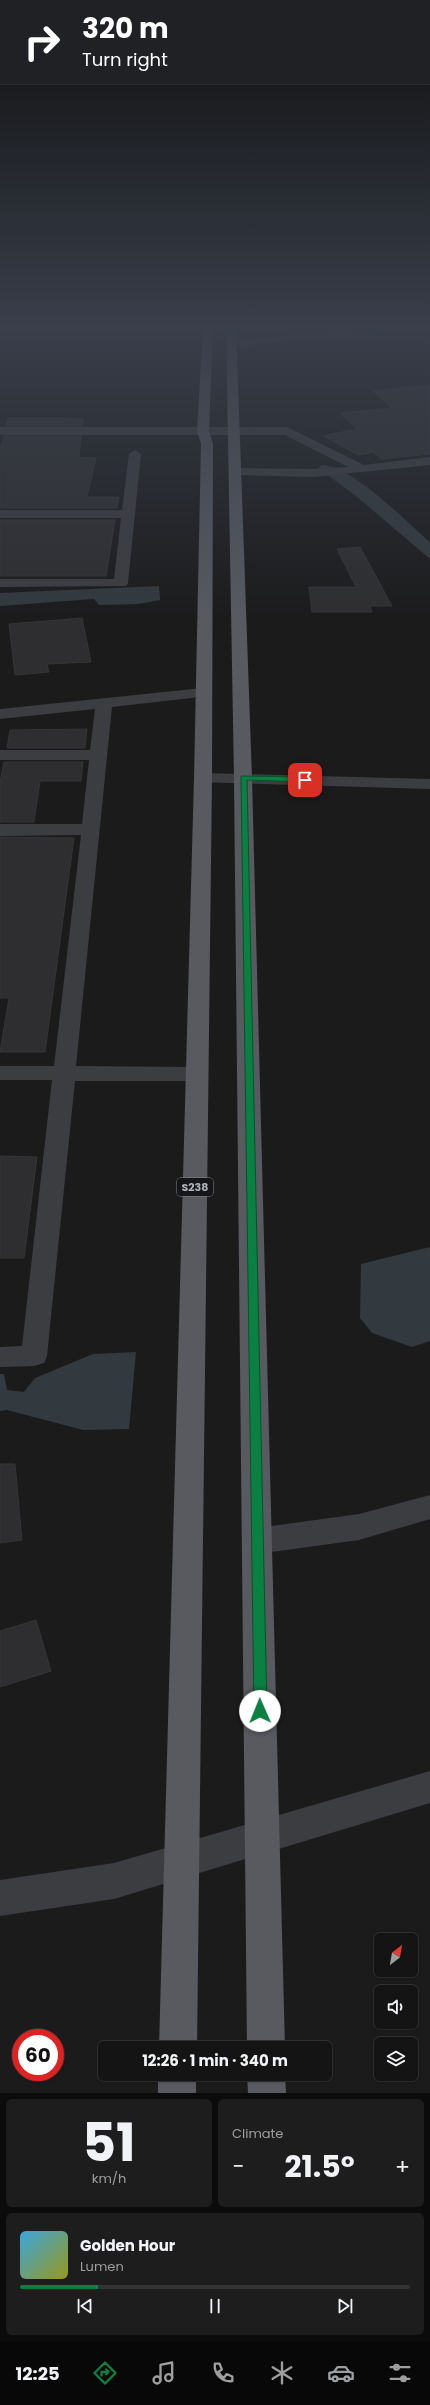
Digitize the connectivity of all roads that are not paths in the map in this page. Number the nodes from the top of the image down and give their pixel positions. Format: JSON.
{"nodes":[{"id":1,"x":203,"y":425,"type":"edge"},
{"id":2,"x":235,"y":425,"type":"edge"},
{"id":3,"x":0,"y":431,"type":"edge"},
{"id":4,"x":203,"y":432,"type":"junction"},
{"id":5,"x":235,"y":432,"type":"junction"},
{"id":6,"x":135,"y":454,"type":"dead end"},
{"id":7,"x":430,"y":461,"type":"edge"},
{"id":8,"x":362,"y":469,"type":"junction"},
{"id":9,"x":236,"y":471,"type":"junction"},
{"id":10,"x":0,"y":514,"type":"edge"},
{"id":11,"x":128,"y":514,"type":"junction"},
{"id":12,"x":0,"y":583,"type":"edge"},
{"id":13,"x":203,"y":693,"type":"junction"},
{"id":14,"x":104,"y":704,"type":"junction"},
{"id":15,"x":0,"y":714,"type":"edge"},
{"id":16,"x":0,"y":755,"type":"edge"},
{"id":17,"x":98,"y":755,"type":"junction"},
{"id":18,"x":203,"y":778,"type":"junction"},
{"id":19,"x":243,"y":778,"type":"junction"},
{"id":20,"x":430,"y":784,"type":"edge"},
{"id":21,"x":0,"y":830,"type":"edge"},
{"id":22,"x":90,"y":830,"type":"junction"},
{"id":23,"x":0,"y":1073,"type":"edge"},
{"id":24,"x":63,"y":1073,"type":"junction"},
{"id":25,"x":197,"y":1074,"type":"junction"},
{"id":26,"x":0,"y":1356,"type":"edge"},
{"id":27,"x":430,"y":1507,"type":"edge"},
{"id":28,"x":257,"y":1541,"type":"junction"},
{"id":29,"x":430,"y":1787,"type":"edge"},
{"id":30,"x":262,"y":1837,"type":"junction"},
{"id":31,"x":182,"y":1861,"type":"junction"},
{"id":32,"x":0,"y":1898,"type":"edge"},
{"id":33,"x":178,"y":2041,"type":"edge"},
{"id":34,"x":266,"y":2041,"type":"edge"},
{"id":35,"x":178,"y":2081,"type":"edge"},
{"id":36,"x":266,"y":2081,"type":"edge"},
{"id":37,"x":177,"y":2093,"type":"edge"},
{"id":38,"x":267,"y":2093,"type":"edge"}],
"edges":[{"from":1,"to":4,"type":"main road","number":"S238"},
{"from":2,"to":5,"type":"main road"},
{"from":3,"to":4,"type":"street"},
{"from":4,"to":5,"type":"street"},
{"from":4,"to":13,"type":"main road","number":"S238"},
{"from":5,"to":8,"type":"street"},
{"from":5,"to":9,"type":"main road"},
{"from":6,"to":11,"type":"street"},
{"from":7,"to":8,"type":"street"},
{"from":8,"to":9,"type":"street"},
{"from":9,"to":19,"type":"main road"},
{"from":10,"to":11,"type":"street"},
{"from":11,"to":12,"type":"street"},
{"from":13,"to":14,"type":"street"},
{"from":13,"to":18,"type":"main road","number":"S238"},
{"from":14,"to":15,"type":"street"},
{"from":14,"to":17,"type":"street"},
{"from":16,"to":17,"type":"street"},
{"from":17,"to":22,"type":"street"},
{"from":18,"to":19,"type":"street"},
{"from":18,"to":25,"type":"main road","number":"S238"},
{"from":19,"to":20,"type":"street"},
{"from":19,"to":28,"type":"main road"},
{"from":21,"to":22,"type":"street"},
{"from":22,"to":24,"type":"street"},
{"from":23,"to":24,"type":"street"},
{"from":24,"to":25,"type":"street"},
{"from":24,"to":26,"type":"street"},
{"from":25,"to":31,"type":"main road","number":"S238"},
{"from":27,"to":28,"type":"street"},
{"from":28,"to":30,"type":"main road"},
{"from":29,"to":30,"type":"street"},
{"from":30,"to":31,"type":"street"},
{"from":30,"to":34,"type":"main road"},
{"from":31,"to":32,"type":"street"},
{"from":31,"to":33,"type":"main road","number":"S238"},
{"from":35,"to":37,"type":"main road"},
{"from":36,"to":38,"type":"main road"}]}
